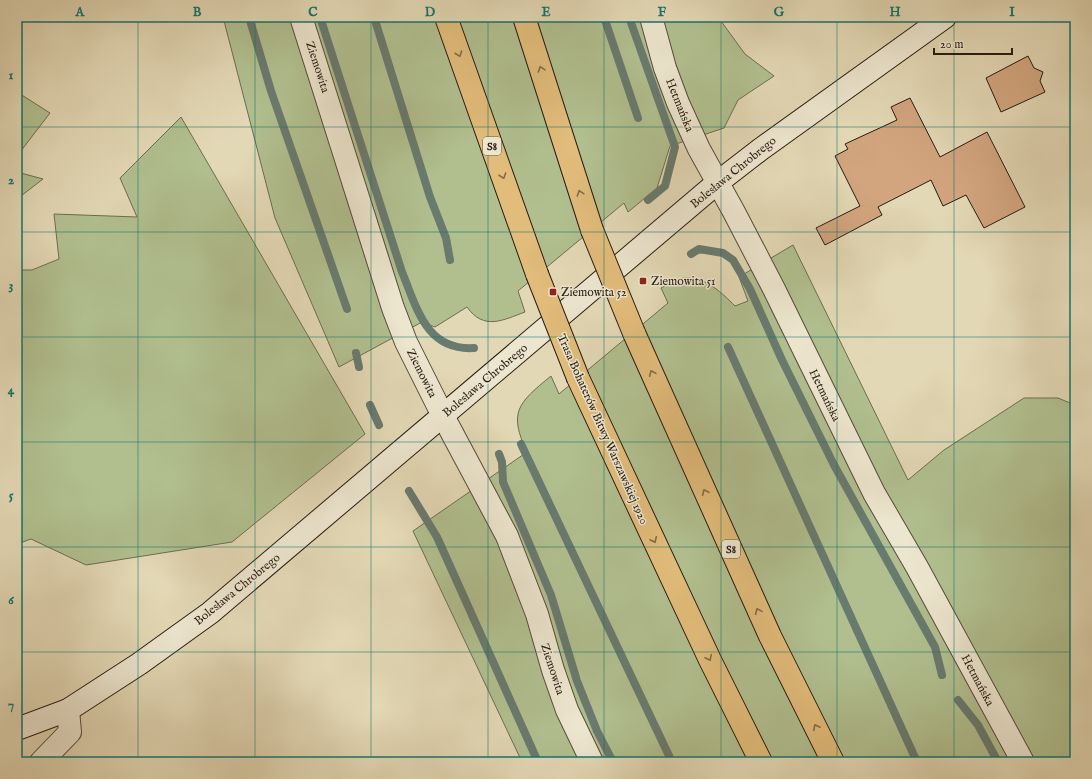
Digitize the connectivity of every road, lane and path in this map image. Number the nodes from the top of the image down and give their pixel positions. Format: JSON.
{"nodes":[{"id":1,"x":301,"y":17,"type":"edge"},
{"id":2,"x":446,"y":17,"type":"edge"},
{"id":3,"x":524,"y":17,"type":"edge"},
{"id":4,"x":651,"y":17,"type":"edge"},
{"id":5,"x":945,"y":17,"type":"edge"},
{"id":6,"x":717,"y":183,"type":"junction"},
{"id":7,"x":443,"y":416,"type":"junction"},
{"id":8,"x":68,"y":710,"type":"junction"},
{"id":9,"x":17,"y":729,"type":"edge"},
{"id":10,"x":41,"y":762,"type":"edge"},
{"id":11,"x":592,"y":762,"type":"edge"},
{"id":12,"x":761,"y":762,"type":"edge"},
{"id":13,"x":833,"y":762,"type":"edge"},
{"id":14,"x":1023,"y":762,"type":"edge"}],
"edges":[{"from":1,"to":7,"type":"street","name":"Ziemowita"},
{"from":2,"to":12,"type":"highway","name":"Trasa Bohaterów Bitwy Warszawskiej 1920","number":"S8","one_way":true,"bridge":true},
{"from":13,"to":3,"type":"highway","number":"S8","one_way":true,"bridge":true},
{"from":4,"to":6,"type":"street","name":"Hetmańska"},
{"from":5,"to":6,"type":"street","name":"Bolesława Chrobrego"},
{"from":6,"to":7,"type":"street","name":"Bolesława Chrobrego"},
{"from":6,"to":14,"type":"street","name":"Hetmańska"},
{"from":7,"to":8,"type":"street","name":"Bolesława Chrobrego"},
{"from":7,"to":11,"type":"street","name":"Ziemowita"},
{"from":8,"to":9,"type":"street","name":"Bolesława Chrobrego"},
{"from":8,"to":10,"type":"street"}]}
